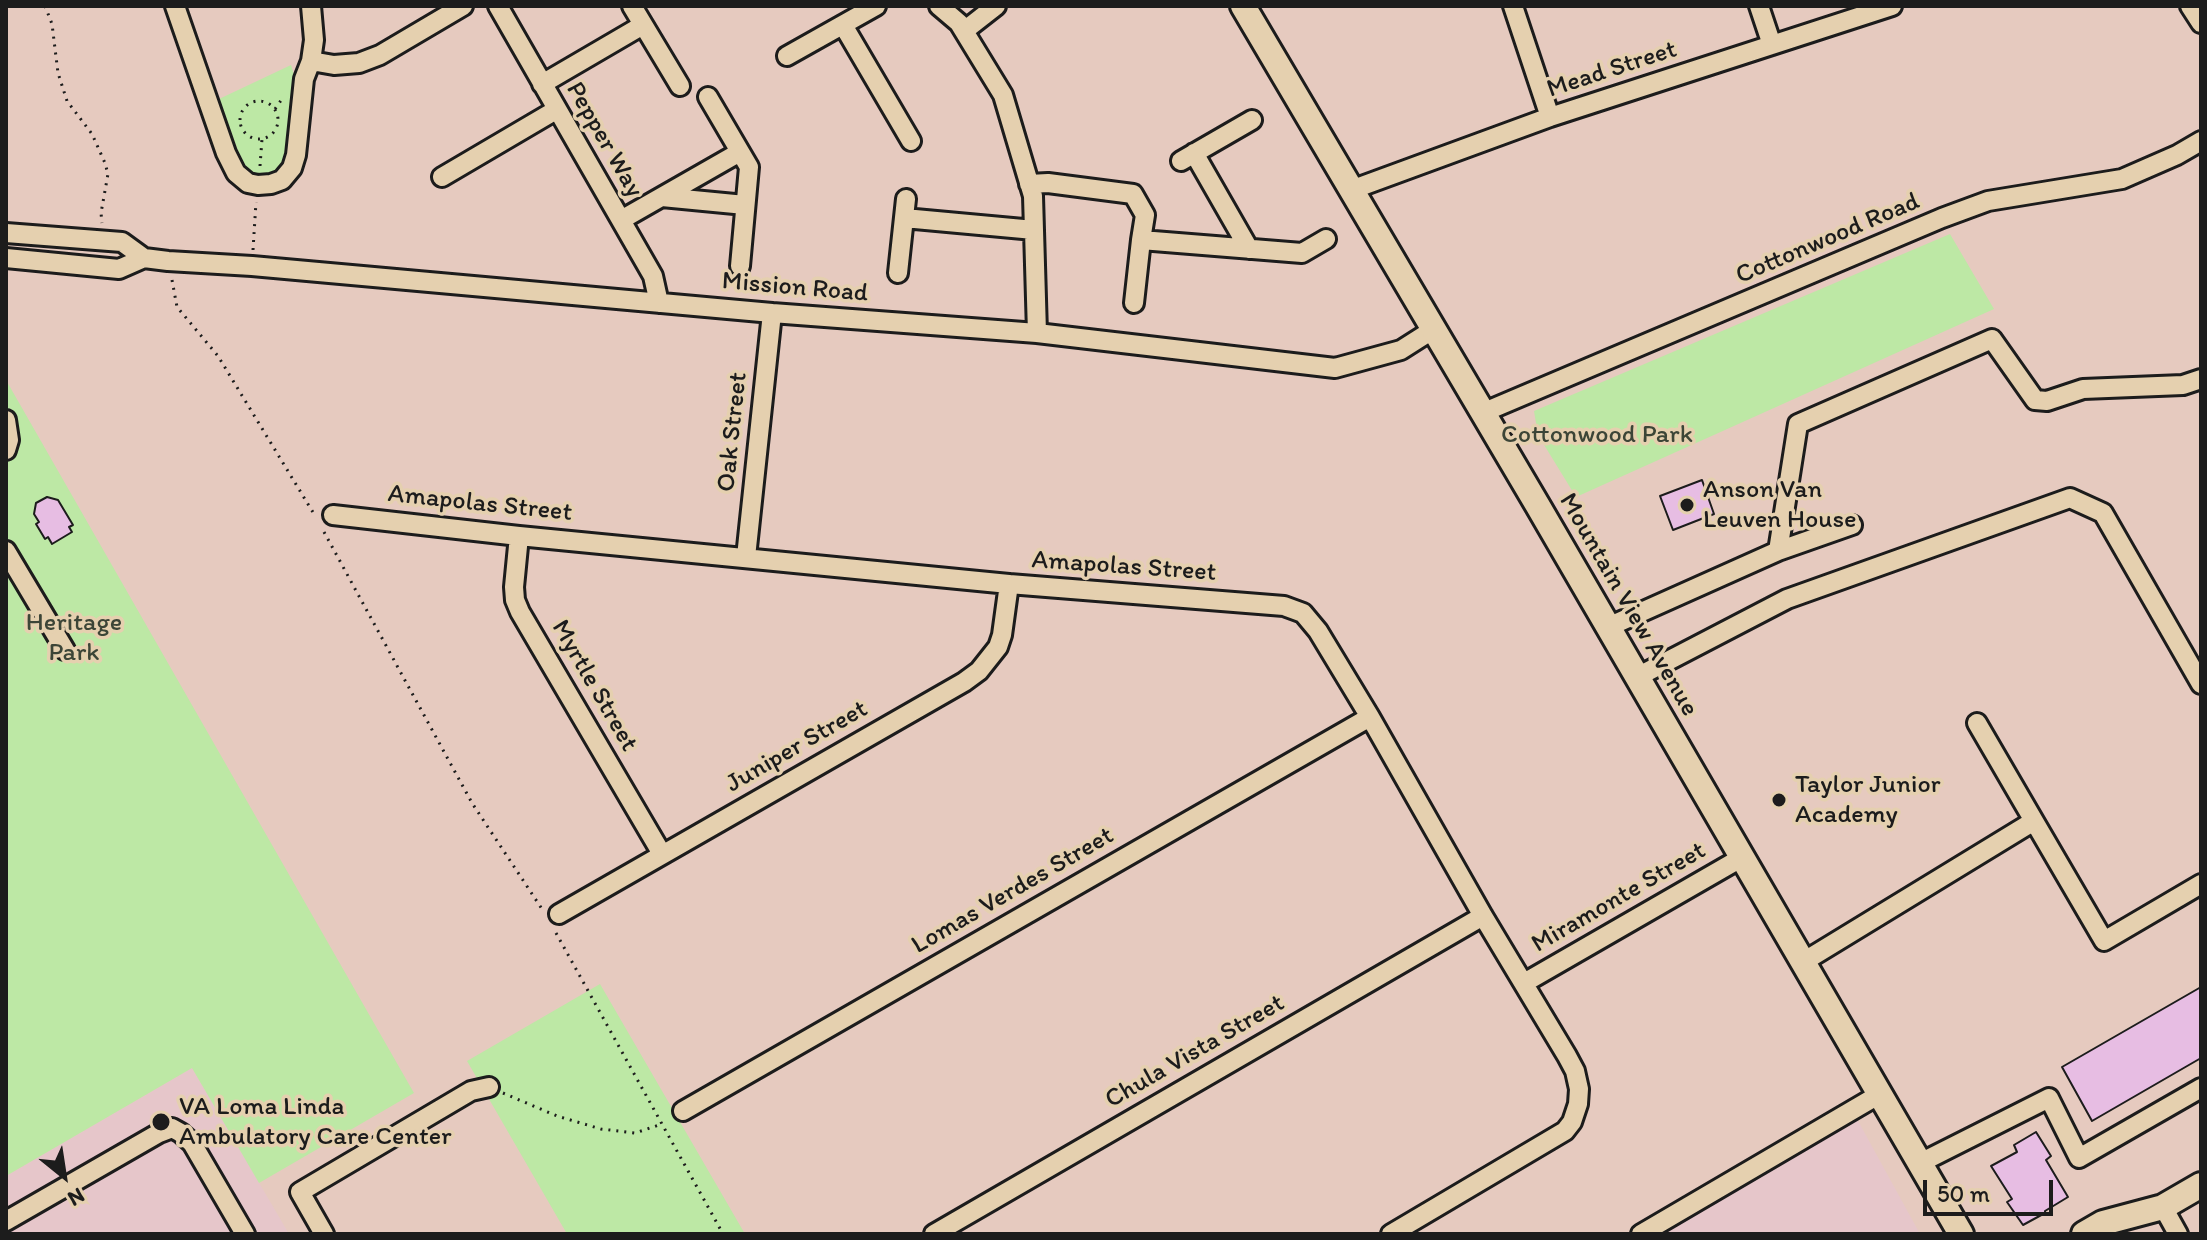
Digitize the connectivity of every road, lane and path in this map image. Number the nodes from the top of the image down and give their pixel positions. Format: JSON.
{"nodes":[{"id":1,"x":45,"y":6,"type":"edge"},
{"id":2,"x":175,"y":6,"type":"edge"},
{"id":3,"x":311,"y":6,"type":"edge"},
{"id":4,"x":463,"y":6,"type":"edge"},
{"id":5,"x":498,"y":6,"type":"edge"},
{"id":6,"x":632,"y":6,"type":"edge"},
{"id":7,"x":876,"y":6,"type":"edge"},
{"id":8,"x":939,"y":6,"type":"edge"},
{"id":9,"x":996,"y":6,"type":"edge"},
{"id":10,"x":1243,"y":6,"type":"edge"},
{"id":11,"x":1513,"y":6,"type":"edge"},
{"id":12,"x":1759,"y":6,"type":"edge"},
{"id":13,"x":1892,"y":6,"type":"edge"},
{"id":14,"x":2190,"y":6,"type":"edge"},
{"id":15,"x":2201,"y":23,"type":"edge"},
{"id":16,"x":643,"y":25,"type":"junction"},
{"id":17,"x":843,"y":25,"type":"junction"},
{"id":18,"x":964,"y":31,"type":"junction"},
{"id":19,"x":1772,"y":45,"type":"junction"},
{"id":20,"x":787,"y":56,"type":"dead end"},
{"id":21,"x":311,"y":61,"type":"junction"},
{"id":22,"x":542,"y":84,"type":"junction"},
{"id":23,"x":680,"y":86,"type":"dead end"},
{"id":24,"x":708,"y":97,"type":"dead end"},
{"id":25,"x":270,"y":105,"type":"joint"},
{"id":26,"x":556,"y":110,"type":"junction"},
{"id":27,"x":1550,"y":117,"type":"junction"},
{"id":28,"x":1252,"y":120,"type":"dead end"},
{"id":29,"x":911,"y":141,"type":"dead end"},
{"id":30,"x":2201,"y":141,"type":"edge"},
{"id":31,"x":740,"y":152,"type":"junction"},
{"id":32,"x":442,"y":177,"type":"dead end"},
{"id":33,"x":1029,"y":184,"type":"junction"},
{"id":34,"x":1351,"y":190,"type":"junction"},
{"id":35,"x":662,"y":197,"type":"junction"},
{"id":36,"x":906,"y":199,"type":"dead end"},
{"id":37,"x":745,"y":205,"type":"junction"},
{"id":38,"x":904,"y":218,"type":"junction"},
{"id":39,"x":621,"y":220,"type":"junction"},
{"id":40,"x":1034,"y":230,"type":"junction"},
{"id":41,"x":6,"y":233,"type":"edge"},
{"id":42,"x":1326,"y":239,"type":"dead end"},
{"id":43,"x":104,"y":240,"type":"junction"},
{"id":44,"x":1141,"y":240,"type":"junction"},
{"id":45,"x":1249,"y":249,"type":"junction"},
{"id":46,"x":6,"y":258,"type":"edge"},
{"id":47,"x":144,"y":258,"type":"junction"},
{"id":48,"x":168,"y":261,"type":"junction"},
{"id":49,"x":740,"y":266,"type":"dead end"},
{"id":50,"x":898,"y":273,"type":"dead end"},
{"id":51,"x":659,"y":303,"type":"junction"},
{"id":52,"x":1134,"y":303,"type":"dead end"},
{"id":53,"x":772,"y":313,"type":"junction"},
{"id":54,"x":1434,"y":329,"type":"junction"},
{"id":55,"x":1037,"y":333,"type":"junction"},
{"id":56,"x":2201,"y":379,"type":"edge"},
{"id":57,"x":1482,"y":413,"type":"junction"},
{"id":58,"x":6,"y":420,"type":"edge"},
{"id":59,"x":6,"y":450,"type":"edge"},
{"id":60,"x":333,"y":515,"type":"dead end"},
{"id":61,"x":1852,"y":525,"type":"dead end"},
{"id":62,"x":519,"y":536,"type":"junction"},
{"id":63,"x":6,"y":551,"type":"edge"},
{"id":64,"x":1778,"y":551,"type":"junction"},
{"id":65,"x":746,"y":557,"type":"junction"},
{"id":66,"x":1009,"y":584,"type":"junction"},
{"id":67,"x":1608,"y":627,"type":"junction"},
{"id":68,"x":65,"y":650,"type":"dead end"},
{"id":69,"x":1637,"y":677,"type":"junction"},
{"id":70,"x":2201,"y":684,"type":"edge"},
{"id":71,"x":1370,"y":717,"type":"junction"},
{"id":72,"x":1977,"y":723,"type":"dead end"},
{"id":73,"x":2034,"y":821,"type":"junction"},
{"id":74,"x":662,"y":854,"type":"junction"},
{"id":75,"x":1741,"y":858,"type":"junction"},
{"id":76,"x":2201,"y":884,"type":"edge"},
{"id":77,"x":550,"y":915,"type":"junction"},
{"id":78,"x":1483,"y":916,"type":"junction"},
{"id":79,"x":1803,"y":962,"type":"junction"},
{"id":80,"x":1524,"y":983,"type":"junction"},
{"id":81,"x":489,"y":1087,"type":"joint"},
{"id":82,"x":2201,"y":1088,"type":"edge"},
{"id":83,"x":1880,"y":1094,"type":"junction"},
{"id":84,"x":683,"y":1111,"type":"dead end"},
{"id":85,"x":662,"y":1124,"type":"junction"},
{"id":86,"x":1920,"y":1163,"type":"junction"},
{"id":87,"x":2201,"y":1185,"type":"edge"},
{"id":88,"x":2163,"y":1207,"type":"junction"},
{"id":89,"x":6,"y":1221,"type":"edge"},
{"id":90,"x":245,"y":1234,"type":"edge"},
{"id":91,"x":324,"y":1234,"type":"edge"},
{"id":92,"x":723,"y":1234,"type":"edge"},
{"id":93,"x":934,"y":1234,"type":"edge"},
{"id":94,"x":1391,"y":1234,"type":"edge"},
{"id":95,"x":1641,"y":1234,"type":"edge"},
{"id":96,"x":1961,"y":1234,"type":"edge"},
{"id":97,"x":2084,"y":1234,"type":"edge"},
{"id":98,"x":2136,"y":1234,"type":"edge"},
{"id":99,"x":2178,"y":1234,"type":"edge"}],
"edges":[{"from":1,"to":43,"type":"path"},
{"from":2,"to":21,"type":"street"},
{"from":3,"to":21,"type":"street"},
{"from":4,"to":21,"type":"street"},
{"from":5,"to":22,"type":"street","name":"Pepper Way"},
{"from":6,"to":16,"type":"street"},
{"from":7,"to":17,"type":"street"},
{"from":8,"to":18,"type":"street"},
{"from":9,"to":18,"type":"street"},
{"from":10,"to":34,"type":"main road","name":"Mountain View Avenue"},
{"from":11,"to":27,"type":"street"},
{"from":12,"to":19,"type":"street"},
{"from":13,"to":19,"type":"street","name":"Mead Street"},
{"from":14,"to":15,"type":"street"},
{"from":16,"to":22,"type":"street"},
{"from":16,"to":23,"type":"street"},
{"from":17,"to":20,"type":"street"},
{"from":17,"to":29,"type":"street"},
{"from":18,"to":33,"type":"street"},
{"from":19,"to":27,"type":"street","name":"Mead Street"},
{"from":22,"to":26,"type":"street","name":"Pepper Way"},
{"from":24,"to":31,"type":"street"},
{"from":25,"to":25,"type":"path"},
{"from":26,"to":32,"type":"street"},
{"from":26,"to":39,"type":"street","name":"Pepper Way"},
{"from":27,"to":34,"type":"street","name":"Mead Street"},
{"from":28,"to":45,"type":"street"},
{"from":30,"to":57,"type":"street","name":"Cottonwood Road"},
{"from":31,"to":35,"type":"street"},
{"from":31,"to":37,"type":"street"},
{"from":33,"to":40,"type":"street"},
{"from":33,"to":44,"type":"street"},
{"from":34,"to":54,"type":"main road","name":"Mountain View Avenue"},
{"from":35,"to":37,"type":"street"},
{"from":35,"to":39,"type":"street"},
{"from":36,"to":38,"type":"street"},
{"from":37,"to":49,"type":"street"},
{"from":38,"to":40,"type":"street"},
{"from":38,"to":50,"type":"street"},
{"from":39,"to":51,"type":"street","name":"Pepper Way"},
{"from":40,"to":55,"type":"street"},
{"from":41,"to":43,"type":"street","name":"Mission Road"},
{"from":42,"to":45,"type":"street"},
{"from":43,"to":47,"type":"street","name":"Mission Road"},
{"from":44,"to":45,"type":"street"},
{"from":44,"to":52,"type":"street"},
{"from":46,"to":47,"type":"street","name":"Mission Road"},
{"from":47,"to":48,"type":"street","name":"Mission Road"},
{"from":48,"to":51,"type":"street","name":"Mission Road"},
{"from":48,"to":77,"type":"path"},
{"from":51,"to":53,"type":"street","name":"Mission Road"},
{"from":53,"to":55,"type":"street","name":"Mission Road"},
{"from":53,"to":65,"type":"street","name":"Oak Street"},
{"from":54,"to":55,"type":"street","name":"Mission Road"},
{"from":54,"to":57,"type":"main road","name":"Mountain View Avenue"},
{"from":56,"to":64,"type":"street"},
{"from":57,"to":67,"type":"main road","name":"Mountain View Avenue"},
{"from":58,"to":59,"type":"street"},
{"from":60,"to":62,"type":"street","name":"Amapolas Street"},
{"from":61,"to":64,"type":"street"},
{"from":62,"to":65,"type":"street","name":"Amapolas Street"},
{"from":62,"to":74,"type":"street","name":"Myrtle Street"},
{"from":63,"to":68,"type":"street"},
{"from":64,"to":67,"type":"street"},
{"from":65,"to":66,"type":"street","name":"Amapolas Street"},
{"from":66,"to":71,"type":"street","name":"Amapolas Street"},
{"from":66,"to":74,"type":"street","name":"Juniper Street"},
{"from":67,"to":69,"type":"main road","name":"Mountain View Avenue"},
{"from":69,"to":70,"type":"street"},
{"from":69,"to":75,"type":"main road","name":"Mountain View Avenue"},
{"from":71,"to":78,"type":"street","name":"Amapolas Street"},
{"from":71,"to":84,"type":"street","name":"Lomas Verdes Street"},
{"from":72,"to":73,"type":"street"},
{"from":73,"to":76,"type":"street"},
{"from":73,"to":79,"type":"street"},
{"from":74,"to":77,"type":"street","name":"Juniper Street"},
{"from":75,"to":79,"type":"main road","name":"Mountain View Avenue"},
{"from":75,"to":80,"type":"street","name":"Miramonte Street"},
{"from":77,"to":85,"type":"path"},
{"from":78,"to":80,"type":"street","name":"Amapolas Street"},
{"from":78,"to":93,"type":"street","name":"Chula Vista Street"},
{"from":79,"to":83,"type":"main road","name":"Mountain View Avenue"},
{"from":80,"to":94,"type":"street","name":"Amapolas Street"},
{"from":81,"to":85,"type":"path"},
{"from":81,"to":91,"type":"street"},
{"from":82,"to":86,"type":"street"},
{"from":83,"to":86,"type":"main road","name":"Mountain View Avenue"},
{"from":83,"to":95,"type":"street"},
{"from":85,"to":92,"type":"path"},
{"from":86,"to":96,"type":"main road","name":"Mountain View Avenue"},
{"from":87,"to":88,"type":"main road"},
{"from":88,"to":97,"type":"main road"},
{"from":88,"to":98,"type":"main road"},
{"from":88,"to":99,"type":"street"},
{"from":89,"to":90,"type":"street"}]}
